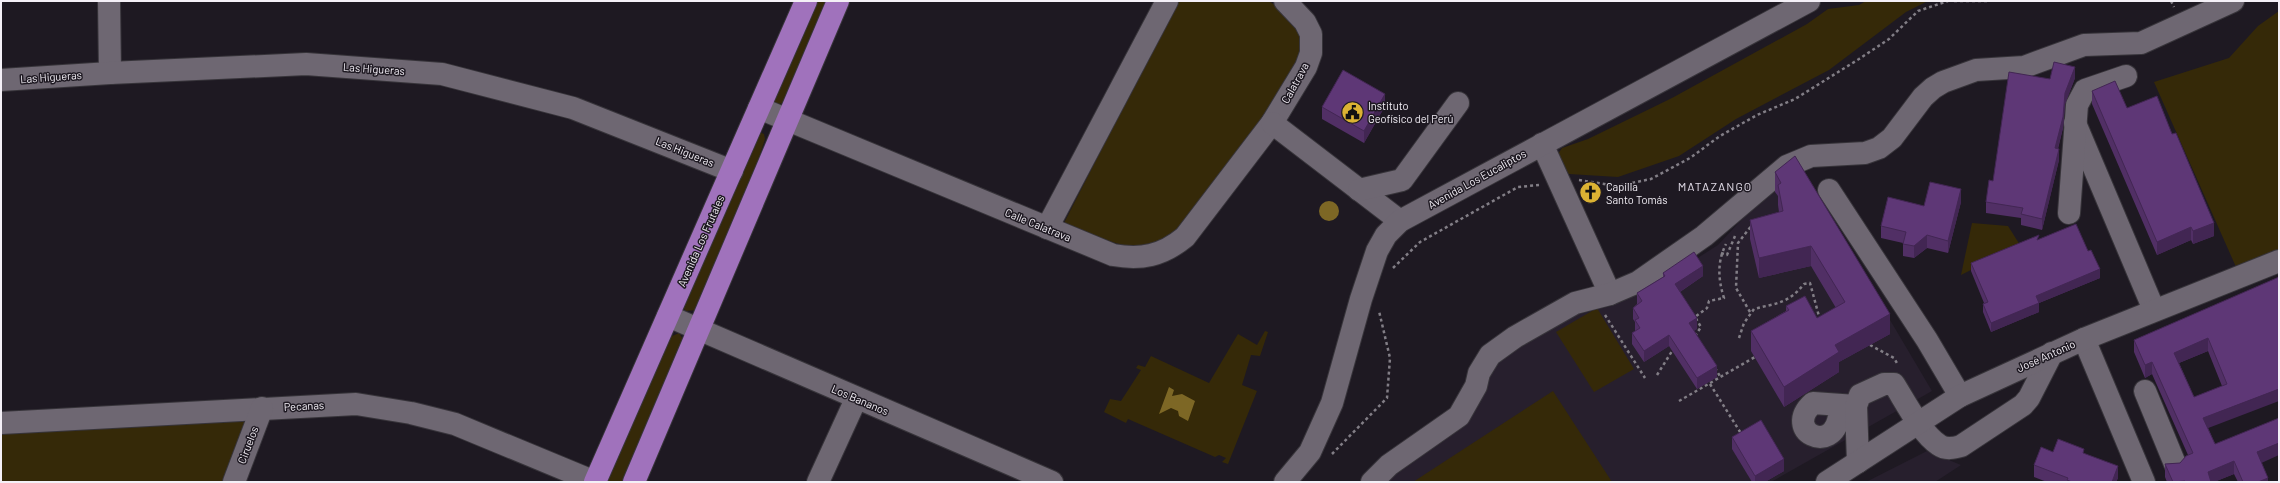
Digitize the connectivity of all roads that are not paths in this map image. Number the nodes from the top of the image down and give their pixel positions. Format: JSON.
{"nodes":[{"id":1,"x":109,"y":1,"type":"edge"},
{"id":2,"x":806,"y":1,"type":"edge"},
{"id":3,"x":838,"y":1,"type":"edge"},
{"id":4,"x":1167,"y":1,"type":"edge"},
{"id":5,"x":1285,"y":1,"type":"edge"},
{"id":6,"x":1809,"y":1,"type":"edge"},
{"id":7,"x":2233,"y":1,"type":"edge"},
{"id":8,"x":110,"y":73,"type":"junction"},
{"id":9,"x":2126,"y":76,"type":"dead end"},
{"id":10,"x":1,"y":80,"type":"edge"},
{"id":11,"x":1458,"y":103,"type":"dead end"},
{"id":12,"x":759,"y":108,"type":"junction"},
{"id":13,"x":788,"y":120,"type":"junction"},
{"id":14,"x":1272,"y":123,"type":"junction"},
{"id":15,"x":2075,"y":123,"type":"junction"},
{"id":16,"x":1542,"y":144,"type":"junction"},
{"id":17,"x":732,"y":171,"type":"junction"},
{"id":18,"x":1359,"y":190,"type":"junction"},
{"id":19,"x":1829,"y":190,"type":"dead end"},
{"id":20,"x":2069,"y":213,"type":"dead end"},
{"id":21,"x":1400,"y":221,"type":"junction"},
{"id":22,"x":1046,"y":228,"type":"junction"},
{"id":23,"x":2279,"y":261,"type":"edge"},
{"id":24,"x":1611,"y":302,"type":"junction"},
{"id":25,"x":2154,"y":310,"type":"junction"},
{"id":26,"x":668,"y":316,"type":"junction"},
{"id":27,"x":698,"y":329,"type":"junction"},
{"id":28,"x":2084,"y":339,"type":"junction"},
{"id":29,"x":2052,"y":353,"type":"junction"},
{"id":30,"x":2145,"y":391,"type":"dead end"},
{"id":31,"x":1960,"y":396,"type":"junction"},
{"id":32,"x":856,"y":399,"type":"junction"},
{"id":33,"x":262,"y":408,"type":"junction"},
{"id":34,"x":1,"y":423,"type":"edge"},
{"id":35,"x":1919,"y":423,"type":"junction"},
{"id":36,"x":1858,"y":462,"type":"junction"},
{"id":37,"x":2175,"y":464,"type":"edge"},
{"id":38,"x":234,"y":482,"type":"edge"},
{"id":39,"x":595,"y":482,"type":"edge"},
{"id":40,"x":634,"y":482,"type":"edge"},
{"id":41,"x":818,"y":482,"type":"edge"},
{"id":42,"x":1052,"y":482,"type":"edge"},
{"id":43,"x":1285,"y":482,"type":"edge"},
{"id":44,"x":1372,"y":482,"type":"edge"},
{"id":45,"x":1827,"y":482,"type":"edge"},
{"id":46,"x":2144,"y":482,"type":"edge"}],
"edges":[{"from":1,"to":8,"type":"street"},
{"from":2,"to":12,"type":"main road","name":"Avenida Los Frutales"},
{"from":3,"to":13,"type":"main road"},
{"from":4,"to":22,"type":"street"},
{"from":5,"to":14,"type":"street","name":"Calatrava"},
{"from":6,"to":16,"type":"street","name":"Avenida Los Eucaliptos"},
{"from":7,"to":24,"type":"street"},
{"from":8,"to":10,"type":"street","name":"Las Higueras"},
{"from":8,"to":17,"type":"street","name":"Las Higueras"},
{"from":9,"to":15,"type":"street"},
{"from":11,"to":18,"type":"street"},
{"from":12,"to":13,"type":"street","name":"Calle Calatrava"},
{"from":12,"to":17,"type":"main road","name":"Avenida Los Frutales"},
{"from":13,"to":22,"type":"street","name":"Calle Calatrava"},
{"from":13,"to":27,"type":"main road"},
{"from":14,"to":18,"type":"street"},
{"from":14,"to":22,"type":"street","name":"Calle Calatrava"},
{"from":15,"to":20,"type":"street"},
{"from":15,"to":25,"type":"street"},
{"from":16,"to":21,"type":"street","name":"Avenida Los Eucaliptos"},
{"from":16,"to":24,"type":"street"},
{"from":17,"to":26,"type":"main road","name":"Avenida Los Frutales"},
{"from":18,"to":21,"type":"street"},
{"from":19,"to":31,"type":"street"},
{"from":21,"to":43,"type":"street","name":"Avenida Los Eucaliptos"},
{"from":23,"to":25,"type":"street","name":"José Antonio"},
{"from":24,"to":44,"type":"street"},
{"from":25,"to":28,"type":"street","name":"José Antonio"},
{"from":26,"to":27,"type":"street","name":"Los Bananos"},
{"from":26,"to":39,"type":"main road","name":"Avenida Los Frutales"},
{"from":27,"to":32,"type":"street","name":"Los Bananos"},
{"from":27,"to":40,"type":"main road"},
{"from":28,"to":29,"type":"street","name":"José Antonio"},
{"from":28,"to":46,"type":"street"},
{"from":29,"to":31,"type":"street","name":"José Antonio"},
{"from":29,"to":35,"type":"street"},
{"from":30,"to":37,"type":"street"},
{"from":31,"to":35,"type":"street","name":"José Antonio"},
{"from":32,"to":41,"type":"street"},
{"from":32,"to":42,"type":"street","name":"Los Bananos"},
{"from":33,"to":34,"type":"street","name":"Pecanas"},
{"from":33,"to":38,"type":"street","name":"Ciruelos"},
{"from":33,"to":39,"type":"street","name":"Pecanas"},
{"from":35,"to":36,"type":"street","name":"José Antonio"},
{"from":35,"to":36,"type":"street"},
{"from":36,"to":45,"type":"street","name":"José Antonio"}]}
